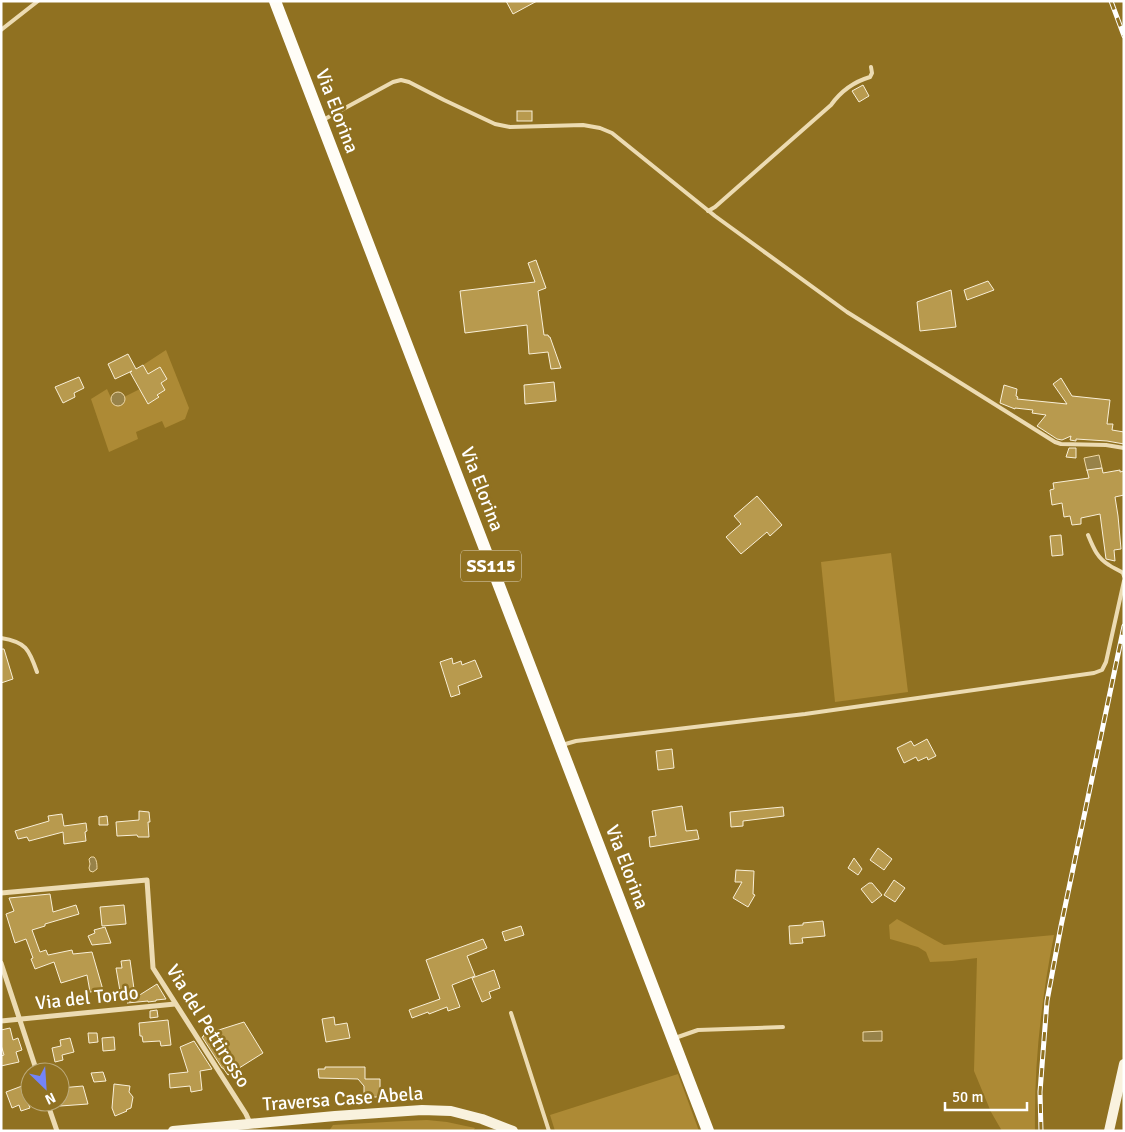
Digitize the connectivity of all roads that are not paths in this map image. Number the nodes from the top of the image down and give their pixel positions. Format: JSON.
{"nodes":[{"id":1,"x":38,"y":1,"type":"edge"},
{"id":2,"x":275,"y":1,"type":"edge"},
{"id":3,"x":1,"y":30,"type":"edge"},
{"id":4,"x":871,"y":67,"type":"dead end"},
{"id":5,"x":321,"y":121,"type":"junction"},
{"id":6,"x":708,"y":211,"type":"junction"},
{"id":7,"x":1124,"y":448,"type":"edge"},
{"id":8,"x":1088,"y":535,"type":"dead end"},
{"id":9,"x":1124,"y":576,"type":"edge"},
{"id":10,"x":1124,"y":581,"type":"edge"},
{"id":11,"x":1,"y":638,"type":"edge"},
{"id":12,"x":36,"y":672,"type":"dead end"},
{"id":13,"x":560,"y":746,"type":"junction"},
{"id":14,"x":1,"y":893,"type":"edge"},
{"id":15,"x":1,"y":963,"type":"edge"},
{"id":16,"x":175,"y":1004,"type":"junction"},
{"id":17,"x":511,"y":1013,"type":"dead end"},
{"id":18,"x":20,"y":1020,"type":"junction"},
{"id":19,"x":1,"y":1022,"type":"edge"},
{"id":20,"x":783,"y":1027,"type":"dead end"},
{"id":21,"x":673,"y":1039,"type":"junction"},
{"id":22,"x":34,"y":1062,"type":"edge"},
{"id":23,"x":1124,"y":1064,"type":"edge"},
{"id":24,"x":50,"y":1112,"type":"edge"},
{"id":25,"x":250,"y":1123,"type":"junction"},
{"id":26,"x":57,"y":1131,"type":"edge"},
{"id":27,"x":174,"y":1131,"type":"edge"},
{"id":28,"x":513,"y":1131,"type":"edge"},
{"id":29,"x":549,"y":1131,"type":"edge"},
{"id":30,"x":708,"y":1131,"type":"edge"},
{"id":31,"x":1109,"y":1131,"type":"edge"}],
"edges":[{"from":1,"to":3,"type":"lane"},
{"from":2,"to":5,"type":"main road","name":"Via Elorina","number":"SS115"},
{"from":4,"to":6,"type":"lane"},
{"from":5,"to":6,"type":"lane"},
{"from":5,"to":13,"type":"main road","name":"Via Elorina","number":"SS115"},
{"from":6,"to":7,"type":"lane"},
{"from":8,"to":9,"type":"lane"},
{"from":10,"to":13,"type":"lane"},
{"from":11,"to":12,"type":"lane"},
{"from":13,"to":21,"type":"main road","name":"Via Elorina","number":"SS115"},
{"from":14,"to":16,"type":"street","name":"Via del Pettirosso"},
{"from":15,"to":18,"type":"street"},
{"from":16,"to":18,"type":"street","name":"Via del Tordo"},
{"from":16,"to":25,"type":"street","name":"Via del Pettirosso"},
{"from":17,"to":29,"type":"lane"},
{"from":18,"to":19,"type":"street","name":"Via del Tordo"},
{"from":18,"to":22,"type":"street"},
{"from":20,"to":21,"type":"lane"},
{"from":21,"to":30,"type":"main road","name":"Via Elorina","number":"SS115"},
{"from":23,"to":31,"type":"street"},
{"from":24,"to":26,"type":"street"},
{"from":25,"to":27,"type":"street","name":"Traversa Case Abela"},
{"from":25,"to":28,"type":"street","name":"Traversa Case Abela"}]}
